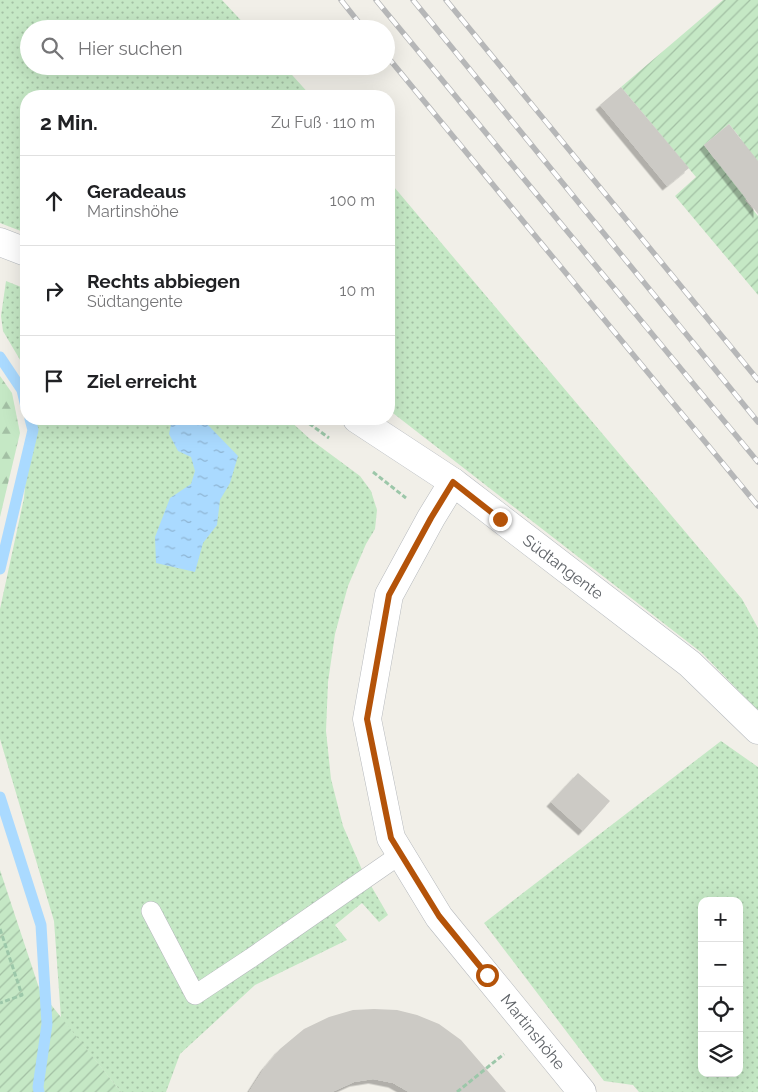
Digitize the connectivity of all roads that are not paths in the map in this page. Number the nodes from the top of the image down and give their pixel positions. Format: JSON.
{"nodes":[{"id":1,"x":0,"y":242,"type":"edge"},
{"id":2,"x":20,"y":250,"type":"edge"},
{"id":3,"x":365,"y":425,"type":"edge"},
{"id":4,"x":453,"y":482,"type":"junction"},
{"id":5,"x":758,"y":730,"type":"edge"},
{"id":6,"x":400,"y":854,"type":"junction"},
{"id":7,"x":151,"y":911,"type":"dead end"},
{"id":8,"x":582,"y":1092,"type":"edge"}],
"edges":[{"from":1,"to":2,"type":"street"},
{"from":3,"to":4,"type":"street","name":"Südtangente"},
{"from":4,"to":5,"type":"street","name":"Südtangente"},
{"from":4,"to":6,"type":"street","name":"Martinshöhe"},
{"from":6,"to":7,"type":"lane"},
{"from":6,"to":8,"type":"street","name":"Martinshöhe"}]}
